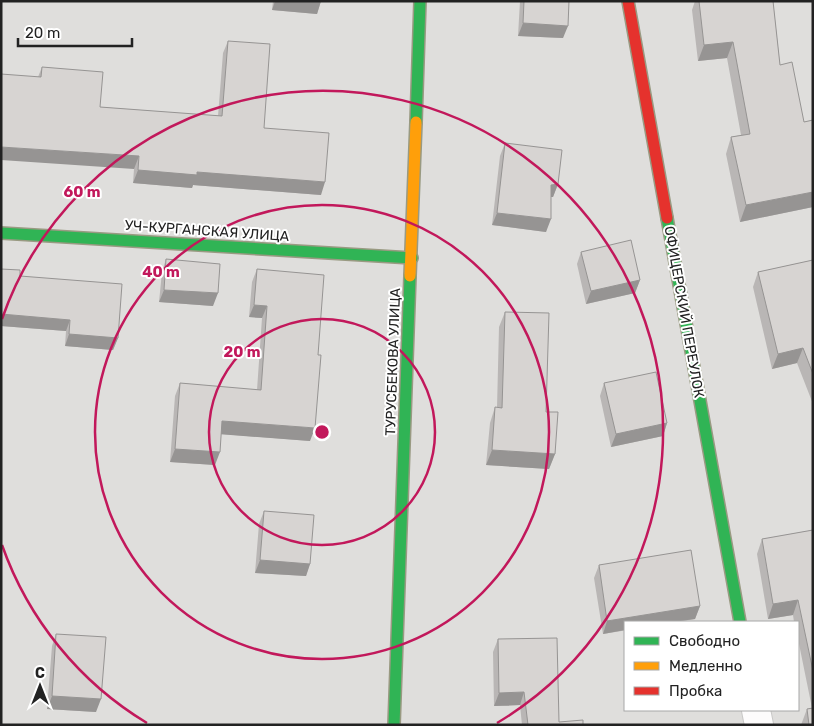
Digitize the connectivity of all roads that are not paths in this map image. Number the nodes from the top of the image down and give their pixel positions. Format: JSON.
{"nodes":[{"id":1,"x":420,"y":1,"type":"edge"},
{"id":2,"x":628,"y":1,"type":"edge"},
{"id":3,"x":1,"y":233,"type":"edge"},
{"id":4,"x":412,"y":258,"type":"junction"},
{"id":5,"x":740,"y":621,"type":"edge"},
{"id":6,"x":756,"y":711,"type":"edge"},
{"id":7,"x":394,"y":725,"type":"edge"},
{"id":8,"x":759,"y":725,"type":"edge"}],
"edges":[{"from":1,"to":4,"type":"street","name":"ТУРУСБЕКОВА УЛИЦА"},
{"from":2,"to":5,"type":"street","name":"ОФИЦЕРСКИЙ ПЕРЕУЛОК"},
{"from":3,"to":4,"type":"street","name":"УЧ-КУРГАНСКАЯ УЛИЦА"},
{"from":4,"to":7,"type":"street","name":"ТУРУСБЕКОВА УЛИЦА"},
{"from":6,"to":8,"type":"street"}]}
